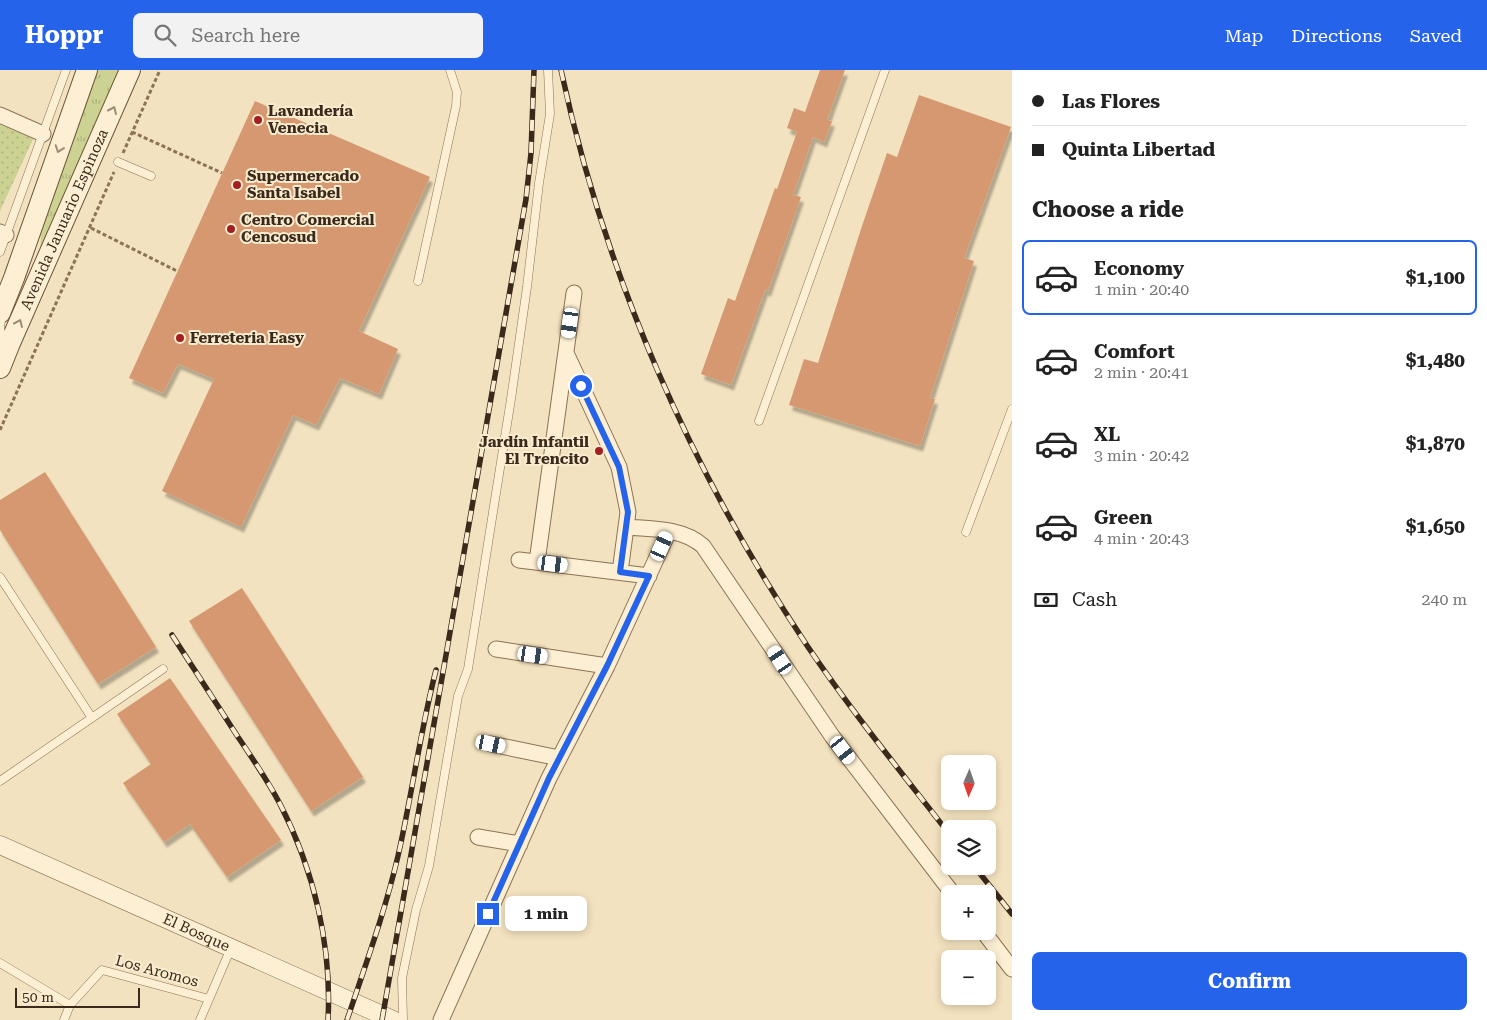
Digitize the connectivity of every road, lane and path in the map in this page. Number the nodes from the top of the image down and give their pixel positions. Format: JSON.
{"nodes":[{"id":1,"x":66,"y":70,"type":"edge"},
{"id":2,"x":87,"y":70,"type":"edge"},
{"id":3,"x":130,"y":70,"type":"edge"},
{"id":4,"x":160,"y":70,"type":"edge"},
{"id":5,"x":450,"y":70,"type":"edge"},
{"id":6,"x":548,"y":70,"type":"edge"},
{"id":7,"x":886,"y":70,"type":"edge"},
{"id":8,"x":0,"y":114,"type":"edge"},
{"id":9,"x":132,"y":132,"type":"junction"},
{"id":10,"x":43,"y":134,"type":"junction"},
{"id":11,"x":118,"y":162,"type":"junction"},
{"id":12,"x":222,"y":173,"type":"dead end"},
{"id":13,"x":151,"y":176,"type":"dead end"},
{"id":14,"x":91,"y":228,"type":"junction"},
{"id":15,"x":3,"y":233,"type":"edge"},
{"id":16,"x":0,"y":252,"type":"edge"},
{"id":17,"x":177,"y":271,"type":"dead end"},
{"id":18,"x":418,"y":281,"type":"dead end"},
{"id":19,"x":574,"y":293,"type":"dead end"},
{"id":20,"x":1,"y":311,"type":"edge"},
{"id":21,"x":566,"y":353,"type":"junction"},
{"id":22,"x":3,"y":360,"type":"edge"},
{"id":23,"x":1012,"y":409,"type":"edge"},
{"id":24,"x":759,"y":421,"type":"dead end"},
{"id":25,"x":0,"y":430,"type":"edge"},
{"id":26,"x":626,"y":527,"type":"junction"},
{"id":27,"x":669,"y":531,"type":"junction"},
{"id":28,"x":966,"y":532,"type":"dead end"},
{"id":29,"x":518,"y":560,"type":"dead end"},
{"id":30,"x":537,"y":562,"type":"junction"},
{"id":31,"x":620,"y":572,"type":"junction"},
{"id":32,"x":649,"y":576,"type":"junction"},
{"id":33,"x":0,"y":577,"type":"edge"},
{"id":34,"x":496,"y":649,"type":"dead end"},
{"id":35,"x":607,"y":666,"type":"junction"},
{"id":36,"x":163,"y":669,"type":"dead end"},
{"id":37,"x":92,"y":718,"type":"junction"},
{"id":38,"x":491,"y":744,"type":"dead end"},
{"id":39,"x":559,"y":758,"type":"junction"},
{"id":40,"x":0,"y":781,"type":"edge"},
{"id":41,"x":478,"y":837,"type":"dead end"},
{"id":42,"x":520,"y":844,"type":"junction"},
{"id":43,"x":0,"y":845,"type":"edge"},
{"id":44,"x":947,"y":885,"type":"edge"},
{"id":45,"x":990,"y":940,"type":"edge"},
{"id":46,"x":231,"y":948,"type":"junction"},
{"id":47,"x":0,"y":963,"type":"edge"},
{"id":48,"x":1012,"y":969,"type":"edge"},
{"id":49,"x":209,"y":999,"type":"junction"},
{"id":50,"x":70,"y":1005,"type":"junction"},
{"id":51,"x":64,"y":1020,"type":"edge"},
{"id":52,"x":200,"y":1020,"type":"edge"},
{"id":53,"x":393,"y":1020,"type":"edge"},
{"id":54,"x":403,"y":1020,"type":"edge"},
{"id":55,"x":441,"y":1020,"type":"edge"}],
"edges":[{"from":1,"to":10,"type":"lane"},
{"from":2,"to":20,"type":"main road","name":"Avenida Januario Espinoza","one_way":true},
{"from":22,"to":3,"type":"main road","name":"Avenida Januario Espinoza","one_way":true},
{"from":4,"to":9,"type":"path"},
{"from":5,"to":18,"type":"lane"},
{"from":6,"to":54,"type":"lane"},
{"from":7,"to":24,"type":"lane"},
{"from":8,"to":10,"type":"street"},
{"from":9,"to":11,"type":"path"},
{"from":9,"to":12,"type":"path"},
{"from":10,"to":15,"type":"lane"},
{"from":11,"to":13,"type":"lane"},
{"from":11,"to":14,"type":"path"},
{"from":14,"to":17,"type":"path"},
{"from":14,"to":25,"type":"path"},
{"from":15,"to":16,"type":"lane"},
{"from":19,"to":21,"type":"street"},
{"from":20,"to":22,"type":"lane"},
{"from":21,"to":26,"type":"street"},
{"from":21,"to":30,"type":"street"},
{"from":23,"to":28,"type":"lane"},
{"from":26,"to":27,"type":"street"},
{"from":26,"to":31,"type":"street"},
{"from":27,"to":32,"type":"street"},
{"from":27,"to":44,"type":"street"},
{"from":29,"to":30,"type":"street"},
{"from":30,"to":31,"type":"street"},
{"from":31,"to":32,"type":"street"},
{"from":32,"to":35,"type":"street"},
{"from":33,"to":37,"type":"lane"},
{"from":34,"to":35,"type":"street"},
{"from":35,"to":39,"type":"street"},
{"from":36,"to":37,"type":"lane"},
{"from":37,"to":40,"type":"lane"},
{"from":38,"to":39,"type":"street"},
{"from":39,"to":42,"type":"street"},
{"from":41,"to":42,"type":"street"},
{"from":42,"to":55,"type":"street"},
{"from":43,"to":46,"type":"street","name":"El Bosque"},
{"from":45,"to":48,"type":"street"},
{"from":46,"to":49,"type":"lane"},
{"from":46,"to":53,"type":"street","name":"El Bosque"},
{"from":47,"to":50,"type":"lane"},
{"from":49,"to":50,"type":"lane","name":"Los Aromos"},
{"from":49,"to":52,"type":"lane"},
{"from":50,"to":51,"type":"lane","name":"Los Aromos"}]}
